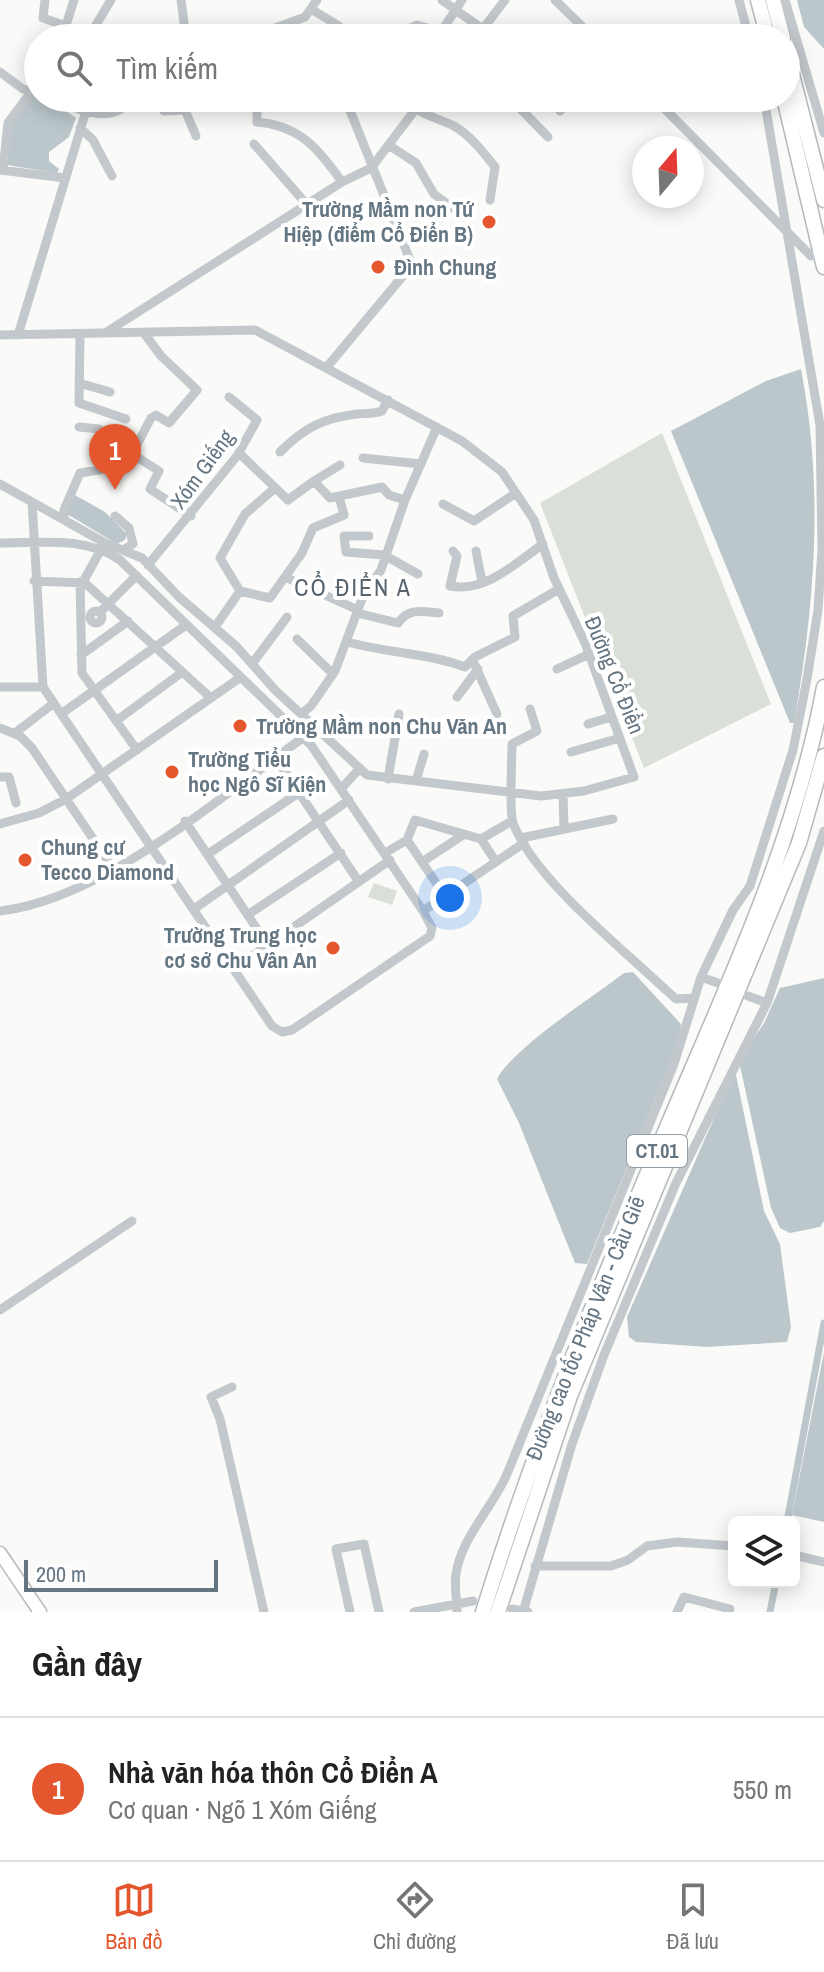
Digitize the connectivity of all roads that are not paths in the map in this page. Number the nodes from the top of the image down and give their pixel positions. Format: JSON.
{"nodes":[{"id":1,"x":45,"y":0,"type":"edge"},
{"id":2,"x":74,"y":0,"type":"edge"},
{"id":3,"x":111,"y":0,"type":"edge"},
{"id":4,"x":181,"y":0,"type":"edge"},
{"id":5,"x":317,"y":0,"type":"edge"},
{"id":6,"x":442,"y":0,"type":"edge"},
{"id":7,"x":462,"y":0,"type":"edge"},
{"id":8,"x":505,"y":0,"type":"edge"},
{"id":9,"x":555,"y":0,"type":"edge"},
{"id":10,"x":739,"y":0,"type":"edge"},
{"id":11,"x":758,"y":0,"type":"edge"},
{"id":12,"x":773,"y":0,"type":"edge"},
{"id":13,"x":785,"y":0,"type":"edge"},
{"id":14,"x":311,"y":9,"type":"junction"},
{"id":15,"x":457,"y":11,"type":"junction"},
{"id":16,"x":60,"y":24,"type":"edge"},
{"id":17,"x":67,"y":24,"type":"edge"},
{"id":18,"x":96,"y":24,"type":"edge"},
{"id":19,"x":184,"y":24,"type":"edge"},
{"id":20,"x":286,"y":24,"type":"edge"},
{"id":21,"x":336,"y":24,"type":"edge"},
{"id":22,"x":447,"y":24,"type":"edge"},
{"id":23,"x":469,"y":24,"type":"edge"},
{"id":24,"x":487,"y":24,"type":"edge"},
{"id":25,"x":580,"y":24,"type":"edge"},
{"id":26,"x":745,"y":24,"type":"edge"},
{"id":27,"x":764,"y":24,"type":"edge"},
{"id":28,"x":779,"y":24,"type":"edge"},
{"id":29,"x":792,"y":24,"type":"edge"},
{"id":30,"x":800,"y":51,"type":"edge"},
{"id":31,"x":0,"y":72,"type":"edge"},
{"id":32,"x":24,"y":86,"type":"edge"},
{"id":33,"x":24,"y":105,"type":"edge"},
{"id":34,"x":800,"y":106,"type":"edge"},
{"id":35,"x":86,"y":112,"type":"edge"},
{"id":36,"x":95,"y":112,"type":"edge"},
{"id":37,"x":116,"y":112,"type":"edge"},
{"id":38,"x":186,"y":112,"type":"edge"},
{"id":39,"x":257,"y":112,"type":"edge"},
{"id":40,"x":350,"y":112,"type":"edge"},
{"id":41,"x":413,"y":112,"type":"edge"},
{"id":42,"x":419,"y":112,"type":"edge"},
{"id":43,"x":524,"y":112,"type":"edge"},
{"id":44,"x":668,"y":112,"type":"edge"},
{"id":45,"x":766,"y":112,"type":"edge"},
{"id":46,"x":787,"y":112,"type":"edge"},
{"id":47,"x":80,"y":128,"type":"junction"},
{"id":48,"x":824,"y":133,"type":"edge"},
{"id":49,"x":196,"y":136,"type":"dead end"},
{"id":50,"x":548,"y":137,"type":"dead end"},
{"id":51,"x":254,"y":144,"type":"dead end"},
{"id":52,"x":390,"y":146,"type":"junction"},
{"id":53,"x":371,"y":168,"type":"junction"},
{"id":54,"x":1,"y":170,"type":"edge"},
{"id":55,"x":110,"y":172,"type":"dead end"},
{"id":56,"x":65,"y":178,"type":"junction"},
{"id":57,"x":342,"y":182,"type":"junction"},
{"id":58,"x":490,"y":200,"type":"dead end"},
{"id":59,"x":824,"y":200,"type":"edge"},
{"id":60,"x":308,"y":206,"type":"junction"},
{"id":61,"x":461,"y":214,"type":"dead end"},
{"id":62,"x":785,"y":228,"type":"junction"},
{"id":63,"x":811,"y":256,"type":"dead end"},
{"id":64,"x":824,"y":267,"type":"edge"},
{"id":65,"x":105,"y":333,"type":"junction"},
{"id":66,"x":144,"y":333,"type":"junction"},
{"id":67,"x":80,"y":334,"type":"junction"},
{"id":68,"x":0,"y":335,"type":"edge"},
{"id":69,"x":18,"y":335,"type":"junction"},
{"id":70,"x":327,"y":367,"type":"junction"},
{"id":71,"x":79,"y":383,"type":"junction"},
{"id":72,"x":110,"y":392,"type":"dead end"},
{"id":73,"x":229,"y":397,"type":"dead end"},
{"id":74,"x":388,"y":400,"type":"junction"},
{"id":75,"x":126,"y":419,"type":"dead end"},
{"id":76,"x":79,"y":427,"type":"dead end"},
{"id":77,"x":437,"y":427,"type":"junction"},
{"id":78,"x":280,"y":452,"type":"dead end"},
{"id":79,"x":239,"y":453,"type":"junction"},
{"id":80,"x":363,"y":458,"type":"dead end"},
{"id":81,"x":421,"y":464,"type":"junction"},
{"id":82,"x":340,"y":465,"type":"dead end"},
{"id":83,"x":314,"y":481,"type":"junction"},
{"id":84,"x":0,"y":484,"type":"edge"},
{"id":85,"x":275,"y":488,"type":"junction"},
{"id":86,"x":516,"y":493,"type":"junction"},
{"id":87,"x":339,"y":497,"type":"junction"},
{"id":88,"x":405,"y":500,"type":"junction"},
{"id":89,"x":32,"y":502,"type":"junction"},
{"id":90,"x":443,"y":504,"type":"dead end"},
{"id":91,"x":115,"y":516,"type":"dead end"},
{"id":92,"x":191,"y":516,"type":"junction"},
{"id":93,"x":64,"y":520,"type":"junction"},
{"id":94,"x":369,"y":536,"type":"dead end"},
{"id":95,"x":0,"y":543,"type":"edge"},
{"id":96,"x":33,"y":543,"type":"junction"},
{"id":97,"x":543,"y":544,"type":"junction"},
{"id":98,"x":103,"y":545,"type":"junction"},
{"id":99,"x":123,"y":550,"type":"junction"},
{"id":100,"x":453,"y":551,"type":"dead end"},
{"id":101,"x":476,"y":551,"type":"dead end"},
{"id":102,"x":384,"y":555,"type":"junction"},
{"id":103,"x":148,"y":565,"type":"junction"},
{"id":104,"x":418,"y":574,"type":"dead end"},
{"id":105,"x":136,"y":576,"type":"junction"},
{"id":106,"x":285,"y":577,"type":"junction"},
{"id":107,"x":34,"y":581,"type":"junction"},
{"id":108,"x":81,"y":582,"type":"junction"},
{"id":109,"x":482,"y":582,"type":"junction"},
{"id":110,"x":559,"y":589,"type":"junction"},
{"id":111,"x":240,"y":591,"type":"junction"},
{"id":112,"x":109,"y":603,"type":"junction"},
{"id":113,"x":358,"y":612,"type":"junction"},
{"id":114,"x":439,"y":613,"type":"dead end"},
{"id":115,"x":92,"y":617,"type":"junction"},
{"id":116,"x":287,"y":617,"type":"dead end"},
{"id":117,"x":128,"y":621,"type":"junction"},
{"id":118,"x":186,"y":625,"type":"junction"},
{"id":119,"x":215,"y":627,"type":"junction"},
{"id":120,"x":107,"y":636,"type":"junction"},
{"id":121,"x":297,"y":639,"type":"dead end"},
{"id":122,"x":348,"y":642,"type":"junction"},
{"id":123,"x":156,"y":648,"type":"junction"},
{"id":124,"x":242,"y":653,"type":"junction"},
{"id":125,"x":589,"y":654,"type":"junction"},
{"id":126,"x":81,"y":655,"type":"junction"},
{"id":127,"x":252,"y":664,"type":"junction"},
{"id":128,"x":476,"y":665,"type":"junction"},
{"id":129,"x":229,"y":666,"type":"junction"},
{"id":130,"x":557,"y":669,"type":"dead end"},
{"id":131,"x":181,"y":673,"type":"junction"},
{"id":132,"x":333,"y":674,"type":"junction"},
{"id":133,"x":241,"y":677,"type":"junction"},
{"id":134,"x":0,"y":687,"type":"edge"},
{"id":135,"x":43,"y":687,"type":"junction"},
{"id":136,"x":824,"y":687,"type":"edge"},
{"id":137,"x":95,"y":691,"type":"junction"},
{"id":138,"x":457,"y":697,"type":"dead end"},
{"id":139,"x":211,"y":698,"type":"junction"},
{"id":140,"x":54,"y":703,"type":"junction"},
{"id":141,"x":530,"y":709,"type":"dead end"},
{"id":142,"x":61,"y":714,"type":"junction"},
{"id":143,"x":301,"y":714,"type":"junction"},
{"id":144,"x":399,"y":714,"type":"dead end"},
{"id":145,"x":497,"y":714,"type":"dead end"},
{"id":146,"x":611,"y":717,"type":"junction"},
{"id":147,"x":116,"y":721,"type":"junction"},
{"id":148,"x":588,"y":724,"type":"dead end"},
{"id":149,"x":0,"y":728,"type":"edge"},
{"id":150,"x":15,"y":733,"type":"junction"},
{"id":151,"x":304,"y":737,"type":"junction"},
{"id":152,"x":620,"y":738,"type":"junction"},
{"id":153,"x":137,"y":750,"type":"junction"},
{"id":154,"x":571,"y":752,"type":"dead end"},
{"id":155,"x":424,"y":754,"type":"dead end"},
{"id":156,"x":824,"y":756,"type":"edge"},
{"id":157,"x":275,"y":757,"type":"junction"},
{"id":158,"x":360,"y":768,"type":"junction"},
{"id":159,"x":102,"y":775,"type":"junction"},
{"id":160,"x":0,"y":777,"type":"edge"},
{"id":161,"x":388,"y":779,"type":"junction"},
{"id":162,"x":416,"y":781,"type":"junction"},
{"id":163,"x":341,"y":789,"type":"junction"},
{"id":164,"x":300,"y":792,"type":"junction"},
{"id":165,"x":563,"y":794,"type":"junction"},
{"id":166,"x":514,"y":795,"type":"junction"},
{"id":167,"x":66,"y":799,"type":"junction"},
{"id":168,"x":349,"y":800,"type":"junction"},
{"id":169,"x":16,"y":803,"type":"dead end"},
{"id":170,"x":613,"y":819,"type":"dead end"},
{"id":171,"x":319,"y":820,"type":"junction"},
{"id":172,"x":185,"y":821,"type":"junction"},
{"id":173,"x":512,"y":821,"type":"junction"},
{"id":174,"x":0,"y":824,"type":"edge"},
{"id":175,"x":564,"y":828,"type":"junction"},
{"id":176,"x":824,"y":831,"type":"edge"},
{"id":177,"x":463,"y":835,"type":"junction"},
{"id":178,"x":481,"y":839,"type":"junction"},
{"id":179,"x":407,"y":840,"type":"junction"},
{"id":180,"x":523,"y":840,"type":"junction"},
{"id":181,"x":149,"y":846,"type":"junction"},
{"id":182,"x":341,"y":853,"type":"junction"},
{"id":183,"x":208,"y":854,"type":"junction"},
{"id":184,"x":388,"y":857,"type":"junction"},
{"id":185,"x":422,"y":862,"type":"junction"},
{"id":186,"x":496,"y":862,"type":"junction"},
{"id":187,"x":114,"y":870,"type":"junction"},
{"id":188,"x":359,"y":882,"type":"junction"},
{"id":189,"x":229,"y":884,"type":"junction"},
{"id":190,"x":445,"y":896,"type":"junction"},
{"id":191,"x":194,"y":909,"type":"junction"},
{"id":192,"x":0,"y":911,"type":"edge"},
{"id":193,"x":423,"y":911,"type":"junction"},
{"id":194,"x":249,"y":914,"type":"junction"},
{"id":195,"x":267,"y":944,"type":"junction"},
{"id":196,"x":235,"y":968,"type":"junction"},
{"id":197,"x":701,"y":977,"type":"junction"},
{"id":198,"x":718,"y":983,"type":"dead end"},
{"id":199,"x":748,"y":996,"type":"dead end"},
{"id":200,"x":694,"y":998,"type":"junction"},
{"id":201,"x":767,"y":1003,"type":"junction"},
{"id":202,"x":132,"y":1221,"type":"dead end"},
{"id":203,"x":0,"y":1310,"type":"edge"},
{"id":204,"x":232,"y":1387,"type":"dead end"},
{"id":205,"x":728,"y":1546,"type":"edge"},
{"id":206,"x":0,"y":1553,"type":"edge"},
{"id":207,"x":800,"y":1556,"type":"edge"},
{"id":208,"x":824,"y":1562,"type":"edge"},
{"id":209,"x":535,"y":1566,"type":"junction"},
{"id":210,"x":457,"y":1607,"type":"edge"},
{"id":211,"x":478,"y":1607,"type":"edge"},
{"id":212,"x":730,"y":1609,"type":"dead end"},
{"id":213,"x":518,"y":1611,"type":"edge"},
{"id":214,"x":40,"y":1612,"type":"edge"},
{"id":215,"x":264,"y":1612,"type":"edge"},
{"id":216,"x":350,"y":1612,"type":"edge"},
{"id":217,"x":379,"y":1612,"type":"edge"},
{"id":218,"x":414,"y":1612,"type":"edge"},
{"id":219,"x":677,"y":1612,"type":"edge"}],
"edges":[{"from":1,"to":16,"type":"street"},
{"from":2,"to":17,"type":"street"},
{"from":3,"to":18,"type":"street"},
{"from":4,"to":19,"type":"street"},
{"from":5,"to":14,"type":"street"},
{"from":6,"to":15,"type":"street"},
{"from":7,"to":15,"type":"street"},
{"from":8,"to":24,"type":"street"},
{"from":9,"to":25,"type":"street"},
{"from":10,"to":26,"type":"street"},
{"from":11,"to":27,"type":"highway"},
{"from":12,"to":28,"type":"highway"},
{"from":13,"to":29,"type":"street"},
{"from":14,"to":20,"type":"street"},
{"from":14,"to":21,"type":"street"},
{"from":15,"to":22,"type":"street"},
{"from":15,"to":23,"type":"street"},
{"from":30,"to":48,"type":"street"},
{"from":31,"to":32,"type":"street"},
{"from":33,"to":54,"type":"street"},
{"from":34,"to":59,"type":"highway"},
{"from":35,"to":47,"type":"street"},
{"from":36,"to":37,"type":"street"},
{"from":38,"to":49,"type":"street"},
{"from":39,"to":57,"type":"street"},
{"from":40,"to":53,"type":"street"},
{"from":41,"to":52,"type":"street"},
{"from":42,"to":58,"type":"street"},
{"from":43,"to":50,"type":"street"},
{"from":44,"to":62,"type":"street"},
{"from":45,"to":62,"type":"street"},
{"from":46,"to":64,"type":"highway"},
{"from":47,"to":55,"type":"street"},
{"from":47,"to":56,"type":"street"},
{"from":51,"to":60,"type":"street"},
{"from":52,"to":53,"type":"street"},
{"from":52,"to":61,"type":"street"},
{"from":53,"to":57,"type":"street"},
{"from":53,"to":70,"type":"street"},
{"from":54,"to":56,"type":"street"},
{"from":56,"to":69,"type":"street"},
{"from":57,"to":60,"type":"street"},
{"from":60,"to":65,"type":"street"},
{"from":62,"to":63,"type":"street"},
{"from":62,"to":197,"type":"street"},
{"from":65,"to":66,"type":"street","name":"Đường Cổ Điển"},
{"from":65,"to":67,"type":"street","name":"Đường Cổ Điển"},
{"from":66,"to":70,"type":"street","name":"Đường Cổ Điển"},
{"from":66,"to":92,"type":"street"},
{"from":67,"to":69,"type":"street","name":"Đường Cổ Điển"},
{"from":67,"to":71,"type":"street"},
{"from":68,"to":69,"type":"street","name":"Đường Cổ Điển"},
{"from":70,"to":74,"type":"street","name":"Đường Cổ Điển"},
{"from":71,"to":72,"type":"street"},
{"from":71,"to":75,"type":"street"},
{"from":73,"to":79,"type":"street","name":"Xóm Giếng"},
{"from":74,"to":77,"type":"street","name":"Đường Cổ Điển"},
{"from":74,"to":78,"type":"street"},
{"from":76,"to":93,"type":"street"},
{"from":77,"to":81,"type":"street"},
{"from":77,"to":86,"type":"street","name":"Đường Cổ Điển"},
{"from":79,"to":85,"type":"street"},
{"from":79,"to":92,"type":"street","name":"Xóm Giếng"},
{"from":80,"to":81,"type":"street"},
{"from":81,"to":88,"type":"street"},
{"from":82,"to":83,"type":"street"},
{"from":83,"to":85,"type":"street"},
{"from":83,"to":87,"type":"street"},
{"from":84,"to":89,"type":"street","name":"Đường Cổ Điển"},
{"from":85,"to":111,"type":"street"},
{"from":86,"to":90,"type":"street"},
{"from":86,"to":97,"type":"street","name":"Đường Cổ Điển"},
{"from":87,"to":88,"type":"street"},
{"from":87,"to":106,"type":"street"},
{"from":88,"to":102,"type":"street"},
{"from":89,"to":93,"type":"street","name":"Đường Cổ Điển"},
{"from":89,"to":96,"type":"street"},
{"from":91,"to":99,"type":"street"},
{"from":92,"to":103,"type":"street","name":"Xóm Giếng"},
{"from":93,"to":98,"type":"street","name":"Đường Cổ Điển"},
{"from":94,"to":102,"type":"street"},
{"from":95,"to":96,"type":"street"},
{"from":96,"to":98,"type":"street"},
{"from":96,"to":107,"type":"street"},
{"from":97,"to":109,"type":"street"},
{"from":97,"to":110,"type":"street","name":"Đường Cổ Điển"},
{"from":98,"to":99,"type":"street","name":"Đường Cổ Điển"},
{"from":98,"to":105,"type":"street"},
{"from":98,"to":108,"type":"street"},
{"from":99,"to":103,"type":"street","name":"Đường Cổ Điển"},
{"from":100,"to":109,"type":"street"},
{"from":101,"to":109,"type":"street"},
{"from":102,"to":104,"type":"street"},
{"from":102,"to":113,"type":"street"},
{"from":103,"to":119,"type":"street","name":"Đường Cổ Điển"},
{"from":105,"to":112,"type":"street"},
{"from":105,"to":118,"type":"street"},
{"from":106,"to":111,"type":"street"},
{"from":106,"to":113,"type":"street"},
{"from":107,"to":108,"type":"street"},
{"from":107,"to":135,"type":"street"},
{"from":108,"to":112,"type":"street"},
{"from":108,"to":115,"type":"street"},
{"from":110,"to":125,"type":"street","name":"Đường Cổ Điển"},
{"from":110,"to":128,"type":"street"},
{"from":111,"to":119,"type":"street"},
{"from":112,"to":115,"type":"street"},
{"from":112,"to":117,"type":"street"},
{"from":113,"to":114,"type":"street"},
{"from":113,"to":122,"type":"street"},
{"from":115,"to":120,"type":"street"},
{"from":115,"to":126,"type":"street"},
{"from":116,"to":127,"type":"street"},
{"from":117,"to":120,"type":"street"},
{"from":117,"to":123,"type":"street"},
{"from":118,"to":123,"type":"street"},
{"from":118,"to":129,"type":"street"},
{"from":119,"to":124,"type":"street","name":"Đường Cổ Điển"},
{"from":120,"to":126,"type":"street"},
{"from":121,"to":132,"type":"street"},
{"from":122,"to":128,"type":"street"},
{"from":122,"to":132,"type":"street"},
{"from":123,"to":131,"type":"street"},
{"from":123,"to":137,"type":"street"},
{"from":124,"to":127,"type":"street","name":"Đường Cổ Điển"},
{"from":124,"to":129,"type":"street"},
{"from":125,"to":130,"type":"street"},
{"from":125,"to":146,"type":"street","name":"Đường Cổ Điển"},
{"from":126,"to":137,"type":"street"},
{"from":127,"to":143,"type":"street","name":"Đường Cổ Điển"},
{"from":128,"to":138,"type":"street"},
{"from":128,"to":145,"type":"street"},
{"from":129,"to":133,"type":"street"},
{"from":131,"to":139,"type":"street"},
{"from":131,"to":147,"type":"street"},
{"from":132,"to":143,"type":"street"},
{"from":133,"to":139,"type":"street"},
{"from":133,"to":151,"type":"street"},
{"from":134,"to":135,"type":"street"},
{"from":135,"to":140,"type":"street"},
{"from":136,"to":211,"type":"highway","name":"Đường cao tốc Pháp Vân - Cầu Giẽ","number":"CT.01"},
{"from":137,"to":142,"type":"street"},
{"from":137,"to":147,"type":"street"},
{"from":139,"to":153,"type":"street"},
{"from":140,"to":142,"type":"street"},
{"from":140,"to":150,"type":"street"},
{"from":141,"to":166,"type":"street"},
{"from":142,"to":159,"type":"street"},
{"from":143,"to":158,"type":"street","name":"Đường Cổ Điển"},
{"from":144,"to":161,"type":"street"},
{"from":146,"to":148,"type":"street"},
{"from":146,"to":152,"type":"street","name":"Đường Cổ Điển"},
{"from":147,"to":153,"type":"street"},
{"from":149,"to":150,"type":"street"},
{"from":150,"to":167,"type":"street"},
{"from":151,"to":157,"type":"street"},
{"from":151,"to":163,"type":"street"},
{"from":152,"to":154,"type":"street"},
{"from":152,"to":165,"type":"street","name":"Đường Cổ Điển"},
{"from":153,"to":159,"type":"street"},
{"from":155,"to":162,"type":"street"},
{"from":156,"to":213,"type":"highway","name":"Đường cao tốc Pháp Vân - Cầu Giẽ","number":"CT.01"},
{"from":157,"to":164,"type":"street"},
{"from":157,"to":172,"type":"street"},
{"from":158,"to":161,"type":"street","name":"Đường Cổ Điển"},
{"from":158,"to":163,"type":"street"},
{"from":159,"to":167,"type":"street"},
{"from":159,"to":181,"type":"street"},
{"from":160,"to":169,"type":"street"},
{"from":161,"to":162,"type":"street","name":"Đường Cổ Điển"},
{"from":162,"to":166,"type":"street","name":"Đường Cổ Điển"},
{"from":163,"to":168,"type":"street"},
{"from":164,"to":171,"type":"street"},
{"from":164,"to":183,"type":"street"},
{"from":165,"to":166,"type":"street","name":"Đường Cổ Điển"},
{"from":165,"to":175,"type":"street"},
{"from":166,"to":173,"type":"street"},
{"from":167,"to":174,"type":"street"},
{"from":167,"to":187,"type":"street"},
{"from":168,"to":171,"type":"street"},
{"from":168,"to":184,"type":"street"},
{"from":170,"to":175,"type":"street"},
{"from":171,"to":182,"type":"street"},
{"from":171,"to":189,"type":"street"},
{"from":172,"to":181,"type":"street"},
{"from":172,"to":183,"type":"street"},
{"from":173,"to":178,"type":"street"},
{"from":173,"to":180,"type":"street"},
{"from":175,"to":180,"type":"street"},
{"from":176,"to":201,"type":"street"},
{"from":177,"to":178,"type":"street"},
{"from":177,"to":179,"type":"street"},
{"from":177,"to":185,"type":"street"},
{"from":178,"to":186,"type":"street"},
{"from":179,"to":184,"type":"street"},
{"from":179,"to":185,"type":"street"},
{"from":180,"to":186,"type":"street"},
{"from":180,"to":200,"type":"street"},
{"from":181,"to":187,"type":"street"},
{"from":181,"to":191,"type":"street"},
{"from":182,"to":188,"type":"street"},
{"from":182,"to":194,"type":"street"},
{"from":183,"to":189,"type":"street"},
{"from":184,"to":188,"type":"street"},
{"from":184,"to":193,"type":"street"},
{"from":185,"to":190,"type":"street"},
{"from":186,"to":190,"type":"street"},
{"from":187,"to":192,"type":"street"},
{"from":188,"to":195,"type":"street"},
{"from":189,"to":191,"type":"street"},
{"from":189,"to":194,"type":"street"},
{"from":190,"to":193,"type":"street"},
{"from":191,"to":196,"type":"street"},
{"from":193,"to":196,"type":"street"},
{"from":194,"to":195,"type":"street"},
{"from":195,"to":196,"type":"street"},
{"from":197,"to":198,"type":"street"},
{"from":197,"to":200,"type":"street"},
{"from":199,"to":201,"type":"street"},
{"from":200,"to":210,"type":"street"},
{"from":201,"to":209,"type":"street"},
{"from":202,"to":203,"type":"street"},
{"from":204,"to":215,"type":"street"},
{"from":205,"to":209,"type":"street"},
{"from":206,"to":214,"type":"main road"},
{"from":207,"to":208,"type":"street"},
{"from":209,"to":213,"type":"street"},
{"from":210,"to":211,"type":"street"},
{"from":210,"to":218,"type":"street"},
{"from":212,"to":219,"type":"street"},
{"from":216,"to":217,"type":"street"}]}
